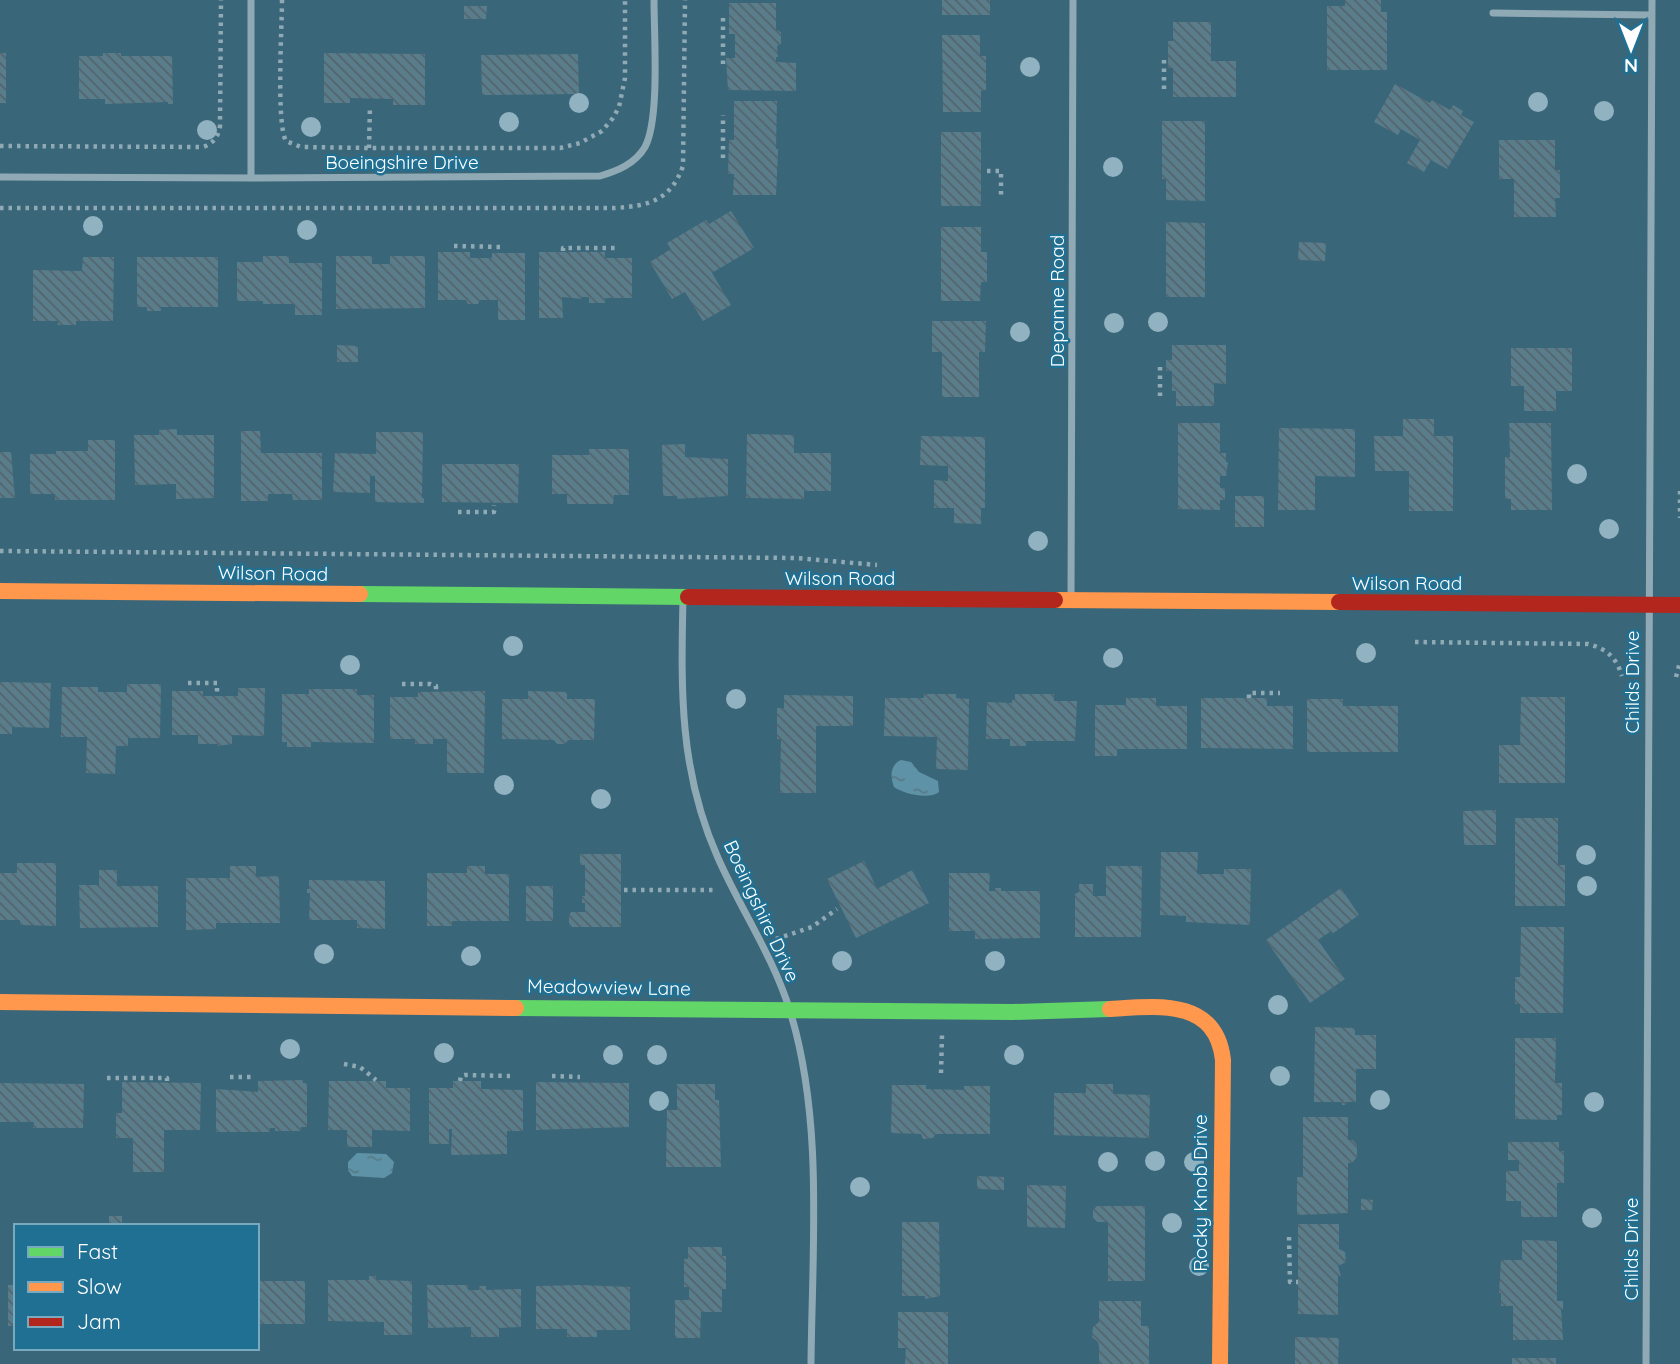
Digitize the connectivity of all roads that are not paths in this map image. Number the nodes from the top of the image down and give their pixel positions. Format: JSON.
{"nodes":[{"id":1,"x":251,"y":0,"type":"edge"},
{"id":2,"x":654,"y":0,"type":"edge"},
{"id":3,"x":1073,"y":0,"type":"edge"},
{"id":4,"x":1652,"y":0,"type":"edge"},
{"id":5,"x":1493,"y":13,"type":"dead end"},
{"id":6,"x":1652,"y":15,"type":"junction"},
{"id":7,"x":0,"y":177,"type":"edge"},
{"id":8,"x":251,"y":178,"type":"junction"},
{"id":9,"x":0,"y":592,"type":"edge"},
{"id":10,"x":684,"y":598,"type":"junction"},
{"id":11,"x":1071,"y":601,"type":"junction"},
{"id":12,"x":1649,"y":605,"type":"junction"},
{"id":13,"x":1680,"y":605,"type":"edge"},
{"id":14,"x":0,"y":1002,"type":"edge"},
{"id":15,"x":790,"y":1011,"type":"junction"},
{"id":16,"x":1213,"y":1025,"type":"joint"},
{"id":17,"x":811,"y":1364,"type":"edge"},
{"id":18,"x":1220,"y":1364,"type":"edge"},
{"id":19,"x":1646,"y":1364,"type":"edge"}],
"edges":[{"from":1,"to":8,"type":"street"},
{"from":2,"to":8,"type":"street","name":"Boeingshire Drive"},
{"from":3,"to":11,"type":"street","name":"Depanne Road"},
{"from":4,"to":6,"type":"street","name":"Childs Drive"},
{"from":5,"to":6,"type":"street"},
{"from":6,"to":12,"type":"street","name":"Childs Drive"},
{"from":7,"to":8,"type":"street","name":"Boeingshire Drive"},
{"from":9,"to":10,"type":"street","name":"Wilson Road"},
{"from":10,"to":11,"type":"street","name":"Wilson Road"},
{"from":10,"to":15,"type":"street","name":"Boeingshire Drive"},
{"from":11,"to":12,"type":"street","name":"Wilson Road"},
{"from":12,"to":13,"type":"street","name":"Wilson Road"},
{"from":12,"to":19,"type":"street","name":"Childs Drive"},
{"from":14,"to":15,"type":"street","name":"Meadowview Lane"},
{"from":15,"to":16,"type":"street","name":"Meadowview Lane"},
{"from":15,"to":17,"type":"street","name":"Boeingshire Drive"},
{"from":16,"to":18,"type":"street","name":"Rocky Knob Drive"}]}
